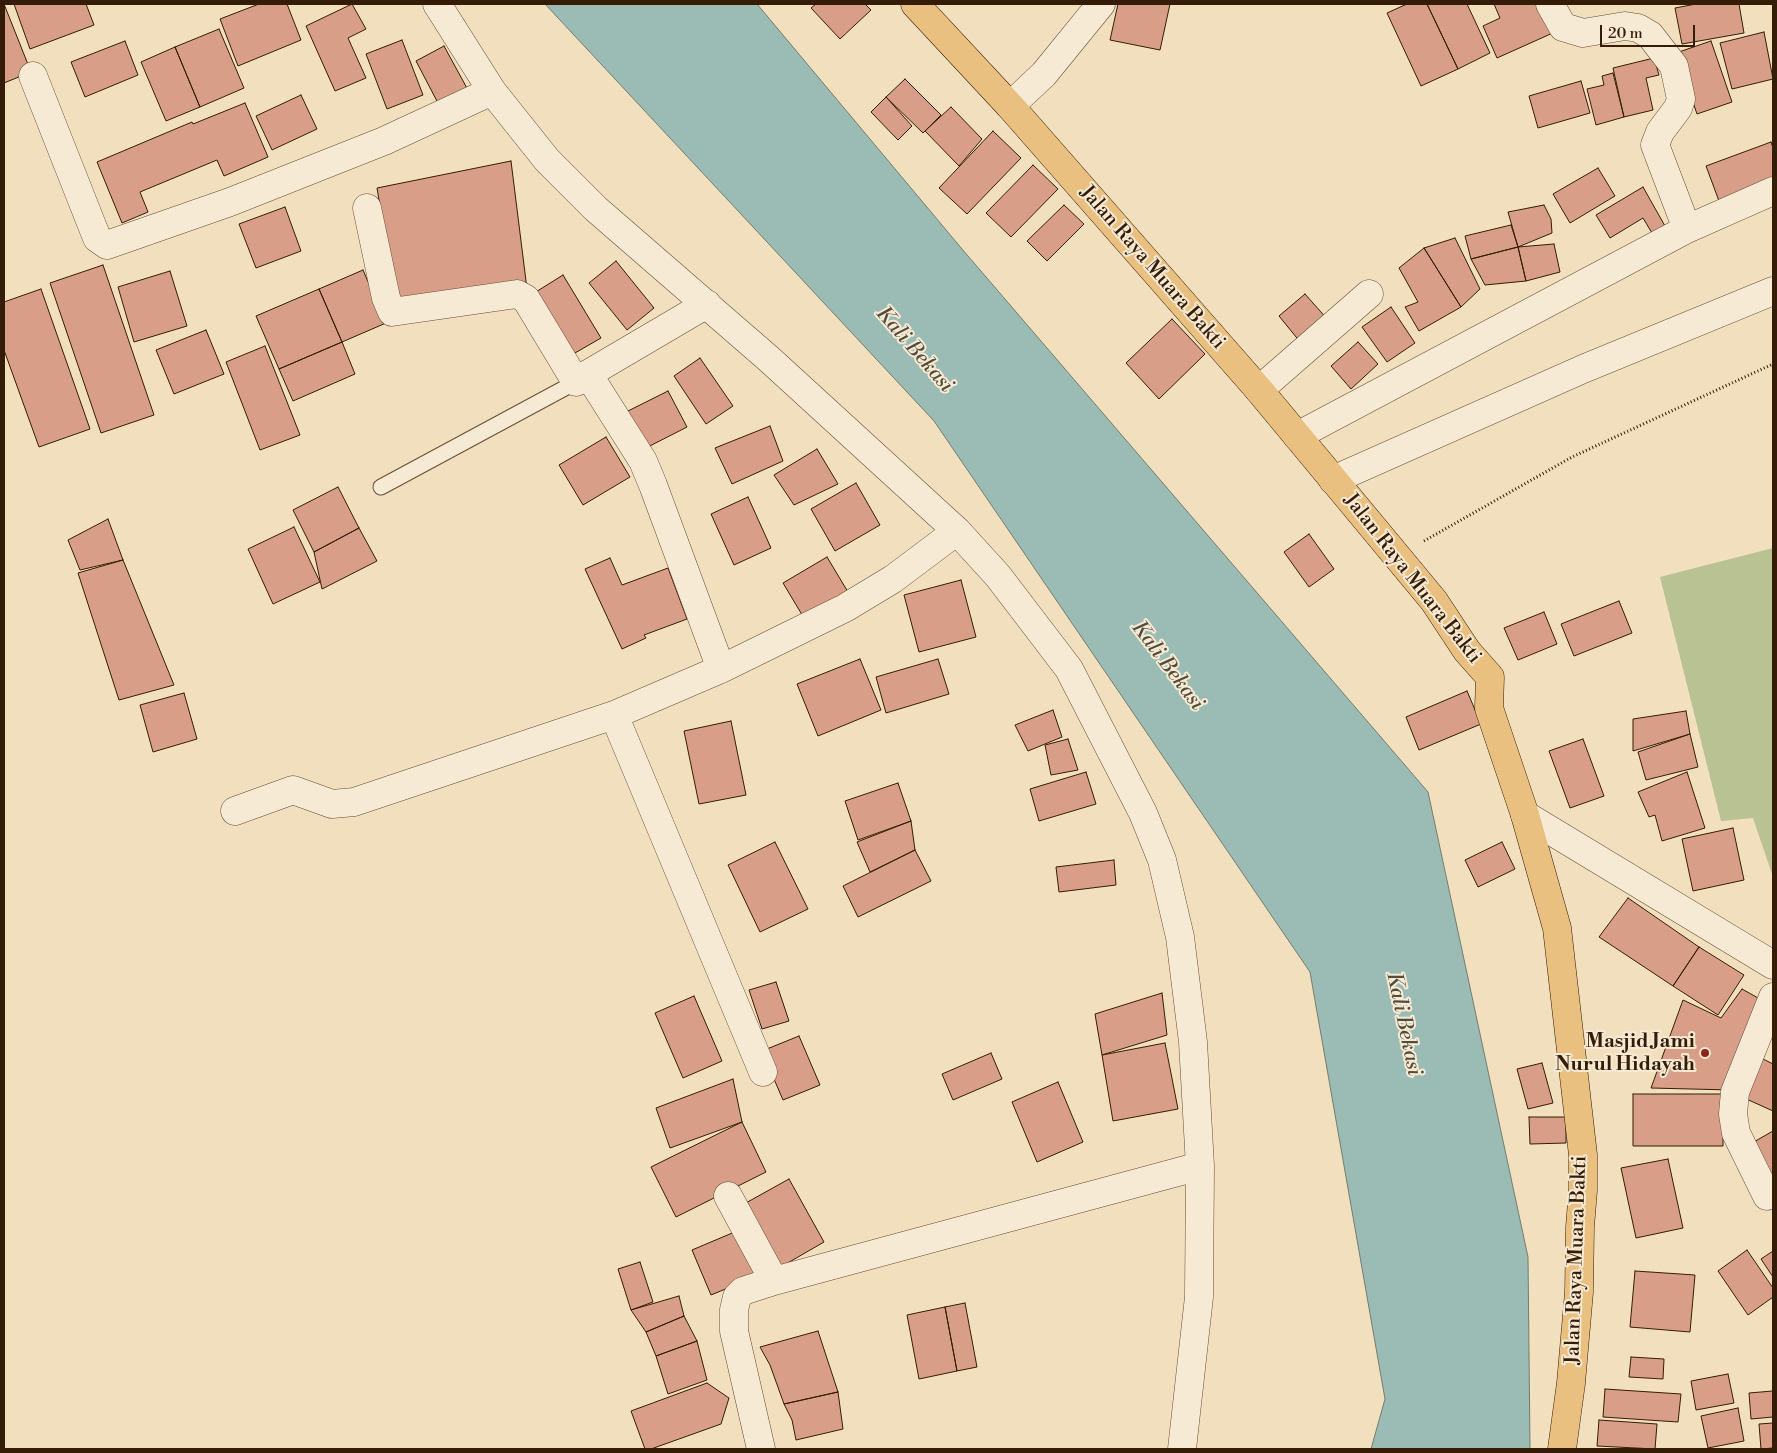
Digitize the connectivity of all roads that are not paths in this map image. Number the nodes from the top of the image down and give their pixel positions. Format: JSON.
{"nodes":[{"id":1,"x":437,"y":4,"type":"edge"},
{"id":2,"x":915,"y":4,"type":"edge"},
{"id":3,"x":1101,"y":4,"type":"edge"},
{"id":4,"x":1550,"y":4,"type":"edge"},
{"id":5,"x":32,"y":76,"type":"dead end"},
{"id":6,"x":492,"y":91,"type":"junction"},
{"id":7,"x":1010,"y":106,"type":"junction"},
{"id":8,"x":1773,"y":191,"type":"edge"},
{"id":9,"x":367,"y":208,"type":"dead end"},
{"id":10,"x":1686,"y":229,"type":"junction"},
{"id":11,"x":1773,"y":291,"type":"edge"},
{"id":12,"x":1369,"y":294,"type":"dead end"},
{"id":13,"x":707,"y":304,"type":"junction"},
{"id":14,"x":582,"y":378,"type":"junction"},
{"id":15,"x":1259,"y":390,"type":"junction"},
{"id":16,"x":1297,"y":436,"type":"junction"},
{"id":17,"x":1333,"y":480,"type":"junction"},
{"id":18,"x":381,"y":487,"type":"dead end"},
{"id":19,"x":957,"y":531,"type":"junction"},
{"id":20,"x":721,"y":669,"type":"junction"},
{"id":21,"x":614,"y":715,"type":"junction"},
{"id":22,"x":235,"y":811,"type":"dead end"},
{"id":23,"x":1525,"y":815,"type":"junction"},
{"id":24,"x":1773,"y":964,"type":"edge"},
{"id":25,"x":1773,"y":997,"type":"edge"},
{"id":26,"x":763,"y":1072,"type":"dead end"},
{"id":27,"x":1200,"y":1166,"type":"junction"},
{"id":28,"x":728,"y":1196,"type":"dead end"},
{"id":29,"x":1767,"y":1196,"type":"dead end"},
{"id":30,"x":774,"y":1281,"type":"junction"},
{"id":31,"x":761,"y":1449,"type":"edge"},
{"id":32,"x":1182,"y":1449,"type":"edge"},
{"id":33,"x":1562,"y":1449,"type":"edge"}],
"edges":[{"from":1,"to":6,"type":"street"},
{"from":2,"to":7,"type":"main road","name":"Jalan Raya Muara Bakti"},
{"from":3,"to":7,"type":"street"},
{"from":4,"to":10,"type":"street"},
{"from":5,"to":6,"type":"street"},
{"from":6,"to":13,"type":"street"},
{"from":7,"to":15,"type":"main road","name":"Jalan Raya Muara Bakti"},
{"from":8,"to":10,"type":"street"},
{"from":9,"to":14,"type":"street"},
{"from":10,"to":16,"type":"street"},
{"from":11,"to":17,"type":"street"},
{"from":12,"to":15,"type":"street"},
{"from":13,"to":14,"type":"street"},
{"from":13,"to":19,"type":"street"},
{"from":14,"to":18,"type":"lane"},
{"from":14,"to":20,"type":"street"},
{"from":15,"to":16,"type":"main road","name":"Jalan Raya Muara Bakti"},
{"from":16,"to":17,"type":"main road","name":"Jalan Raya Muara Bakti"},
{"from":17,"to":23,"type":"main road","name":"Jalan Raya Muara Bakti"},
{"from":19,"to":20,"type":"street"},
{"from":19,"to":27,"type":"street"},
{"from":20,"to":21,"type":"street"},
{"from":21,"to":22,"type":"street"},
{"from":21,"to":26,"type":"street"},
{"from":23,"to":24,"type":"street"},
{"from":23,"to":33,"type":"main road","name":"Jalan Raya Muara Bakti"},
{"from":25,"to":29,"type":"street"},
{"from":27,"to":30,"type":"street"},
{"from":27,"to":32,"type":"street"},
{"from":28,"to":30,"type":"street"},
{"from":30,"to":31,"type":"street"}]}
